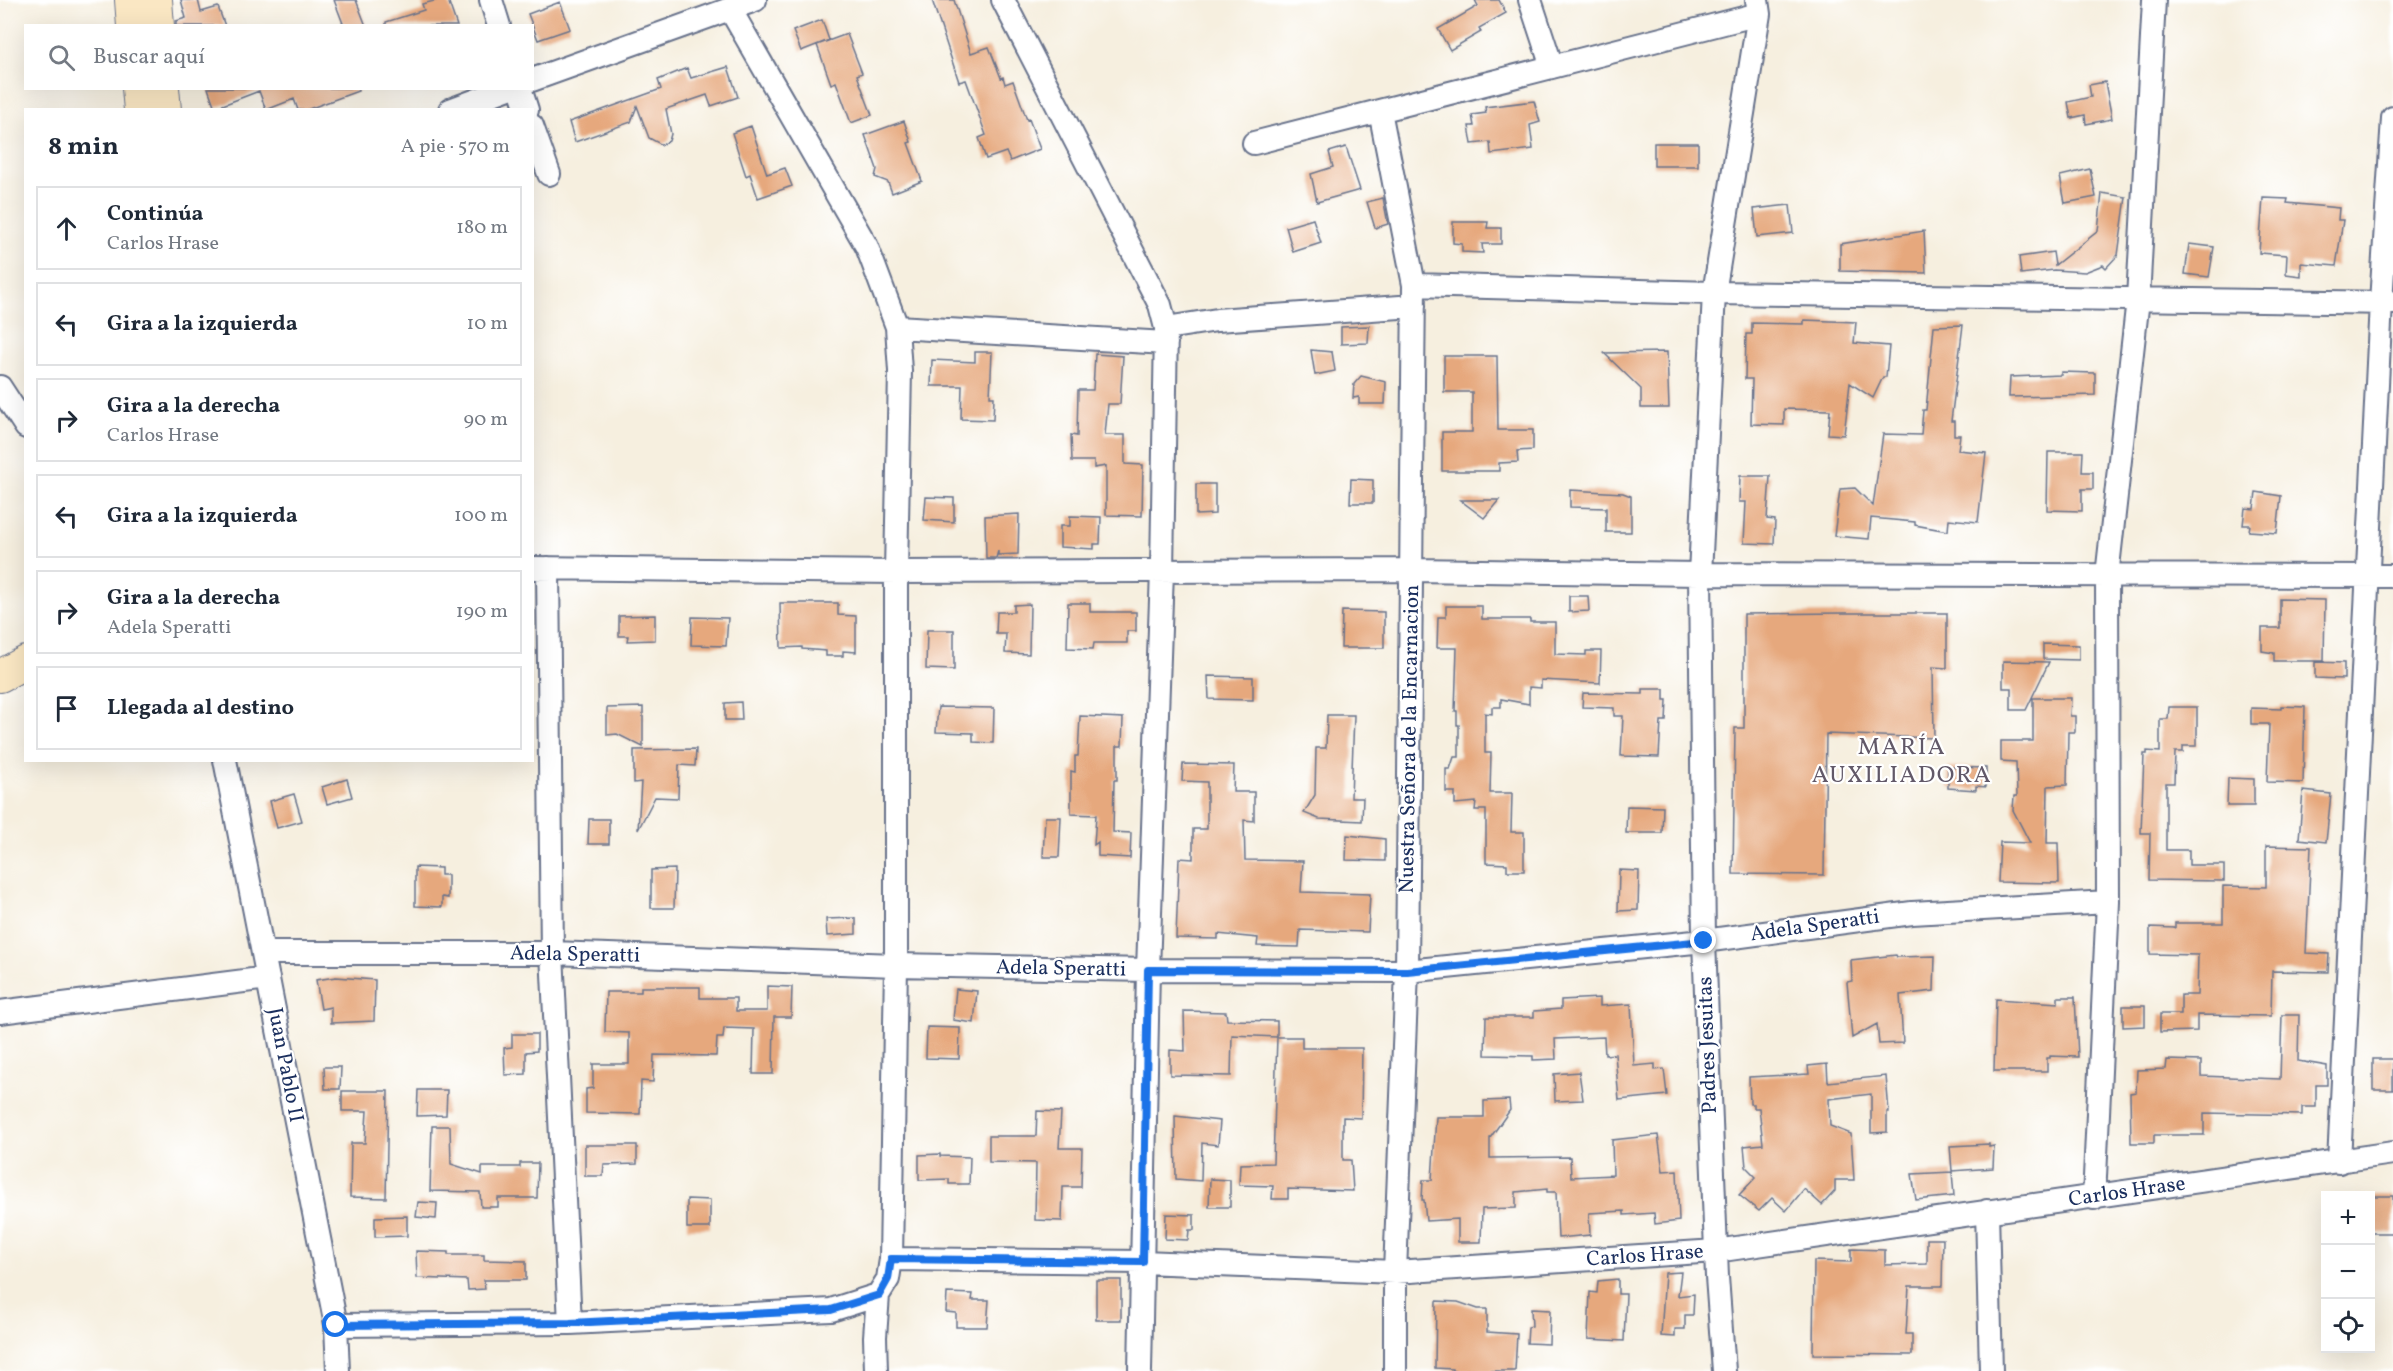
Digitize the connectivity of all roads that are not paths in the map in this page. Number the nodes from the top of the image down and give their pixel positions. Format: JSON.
{"nodes":[{"id":1,"x":131,"y":0,"type":"edge"},
{"id":2,"x":156,"y":0,"type":"edge"},
{"id":3,"x":491,"y":0,"type":"edge"},
{"id":4,"x":755,"y":0,"type":"edge"},
{"id":5,"x":1003,"y":0,"type":"edge"},
{"id":6,"x":1530,"y":0,"type":"edge"},
{"id":7,"x":2154,"y":0,"type":"edge"},
{"id":8,"x":1758,"y":7,"type":"edge"},
{"id":9,"x":730,"y":9,"type":"junction"},
{"id":10,"x":133,"y":24,"type":"edge"},
{"id":11,"x":158,"y":24,"type":"edge"},
{"id":12,"x":498,"y":24,"type":"edge"},
{"id":13,"x":1552,"y":68,"type":"junction"},
{"id":14,"x":534,"y":79,"type":"edge"},
{"id":15,"x":138,"y":90,"type":"edge"},
{"id":16,"x":163,"y":90,"type":"edge"},
{"id":17,"x":503,"y":90,"type":"edge"},
{"id":18,"x":521,"y":90,"type":"edge"},
{"id":19,"x":140,"y":108,"type":"edge"},
{"id":20,"x":165,"y":108,"type":"edge"},
{"id":21,"x":455,"y":108,"type":"edge"},
{"id":22,"x":526,"y":108,"type":"edge"},
{"id":23,"x":1380,"y":111,"type":"junction"},
{"id":24,"x":2393,"y":118,"type":"edge"},
{"id":25,"x":534,"y":132,"type":"edge"},
{"id":26,"x":1254,"y":143,"type":"dead end"},
{"id":27,"x":549,"y":174,"type":"dead end"},
{"id":28,"x":1714,"y":293,"type":"junction"},
{"id":29,"x":1414,"y":295,"type":"junction"},
{"id":30,"x":2138,"y":299,"type":"junction"},
{"id":31,"x":2387,"y":303,"type":"edge"},
{"id":32,"x":897,"y":327,"type":"junction"},
{"id":33,"x":1166,"y":335,"type":"junction"},
{"id":34,"x":0,"y":387,"type":"edge"},
{"id":35,"x":24,"y":424,"type":"edge"},
{"id":36,"x":540,"y":568,"type":"edge"},
{"id":37,"x":1412,"y":570,"type":"junction"},
{"id":38,"x":1162,"y":571,"type":"junction"},
{"id":39,"x":896,"y":572,"type":"junction"},
{"id":40,"x":1700,"y":574,"type":"junction"},
{"id":41,"x":2107,"y":576,"type":"junction"},
{"id":42,"x":2367,"y":576,"type":"junction"},
{"id":43,"x":2393,"y":576,"type":"edge"},
{"id":44,"x":24,"y":663,"type":"edge"},
{"id":45,"x":0,"y":676,"type":"edge"},
{"id":46,"x":225,"y":762,"type":"edge"},
{"id":47,"x":2108,"y":902,"type":"junction"},
{"id":48,"x":1704,"y":941,"type":"junction"},
{"id":49,"x":263,"y":953,"type":"junction"},
{"id":50,"x":552,"y":953,"type":"junction"},
{"id":51,"x":896,"y":965,"type":"junction"},
{"id":52,"x":1148,"y":970,"type":"junction"},
{"id":53,"x":1407,"y":971,"type":"junction"},
{"id":54,"x":268,"y":978,"type":"junction"},
{"id":55,"x":0,"y":1012,"type":"edge"},
{"id":56,"x":2393,"y":1153,"type":"edge"},
{"id":57,"x":2339,"y":1162,"type":"junction"},
{"id":58,"x":2094,"y":1198,"type":"junction"},
{"id":59,"x":1987,"y":1211,"type":"junction"},
{"id":60,"x":1716,"y":1251,"type":"junction"},
{"id":61,"x":891,"y":1259,"type":"junction"},
{"id":62,"x":1143,"y":1262,"type":"junction"},
{"id":63,"x":1395,"y":1272,"type":"junction"},
{"id":64,"x":879,"y":1295,"type":"junction"},
{"id":65,"x":570,"y":1323,"type":"junction"},
{"id":66,"x":336,"y":1325,"type":"junction"},
{"id":67,"x":338,"y":1371,"type":"edge"},
{"id":68,"x":876,"y":1371,"type":"edge"},
{"id":69,"x":1140,"y":1371,"type":"edge"},
{"id":70,"x":1395,"y":1371,"type":"edge"},
{"id":71,"x":1724,"y":1371,"type":"edge"},
{"id":72,"x":1991,"y":1371,"type":"edge"}],
"edges":[{"from":1,"to":10,"type":"main road"},
{"from":2,"to":11,"type":"main road"},
{"from":3,"to":12,"type":"street"},
{"from":4,"to":9,"type":"street"},
{"from":5,"to":33,"type":"street"},
{"from":6,"to":13,"type":"street"},
{"from":7,"to":30,"type":"street"},
{"from":8,"to":13,"type":"street"},
{"from":8,"to":28,"type":"street","name":"Padres Jesuitas"},
{"from":9,"to":14,"type":"street"},
{"from":9,"to":32,"type":"street"},
{"from":13,"to":23,"type":"street"},
{"from":15,"to":19,"type":"main road"},
{"from":16,"to":20,"type":"main road"},
{"from":17,"to":21,"type":"street"},
{"from":18,"to":22,"type":"street"},
{"from":23,"to":26,"type":"street"},
{"from":23,"to":29,"type":"street","name":"Nuestra Señora de la Encarnacion"},
{"from":24,"to":31,"type":"street"},
{"from":25,"to":27,"type":"street"},
{"from":28,"to":29,"type":"street"},
{"from":28,"to":30,"type":"street"},
{"from":28,"to":40,"type":"street","name":"Padres Jesuitas"},
{"from":29,"to":33,"type":"street"},
{"from":29,"to":37,"type":"street","name":"Nuestra Señora de la Encarnacion"},
{"from":30,"to":31,"type":"street"},
{"from":30,"to":41,"type":"street"},
{"from":31,"to":42,"type":"street"},
{"from":32,"to":33,"type":"street"},
{"from":32,"to":39,"type":"street"},
{"from":33,"to":38,"type":"street"},
{"from":34,"to":35,"type":"street"},
{"from":36,"to":39,"type":"street"},
{"from":36,"to":50,"type":"street"},
{"from":37,"to":38,"type":"street"},
{"from":37,"to":40,"type":"street"},
{"from":37,"to":53,"type":"street","name":"Nuestra Señora de la Encarnacion"},
{"from":38,"to":39,"type":"street"},
{"from":38,"to":52,"type":"street"},
{"from":39,"to":51,"type":"street"},
{"from":40,"to":41,"type":"street"},
{"from":40,"to":48,"type":"street","name":"Padres Jesuitas"},
{"from":41,"to":42,"type":"street"},
{"from":41,"to":47,"type":"street"},
{"from":42,"to":43,"type":"street"},
{"from":42,"to":57,"type":"street"},
{"from":44,"to":45,"type":"main road"},
{"from":46,"to":49,"type":"street","name":"Juan Pablo II"},
{"from":47,"to":48,"type":"street","name":"Adela Speratti"},
{"from":47,"to":58,"type":"street"},
{"from":48,"to":53,"type":"street","name":"Adela Speratti"},
{"from":48,"to":60,"type":"street","name":"Padres Jesuitas"},
{"from":49,"to":50,"type":"street","name":"Adela Speratti"},
{"from":49,"to":54,"type":"street","name":"Juan Pablo II"},
{"from":50,"to":51,"type":"street","name":"Adela Speratti"},
{"from":50,"to":65,"type":"street"},
{"from":51,"to":52,"type":"street","name":"Adela Speratti"},
{"from":51,"to":61,"type":"street"},
{"from":52,"to":53,"type":"street","name":"Adela Speratti"},
{"from":52,"to":62,"type":"street"},
{"from":53,"to":63,"type":"street","name":"Nuestra Señora de la Encarnacion"},
{"from":54,"to":55,"type":"street"},
{"from":54,"to":66,"type":"street","name":"Juan Pablo II"},
{"from":56,"to":57,"type":"street","name":"Carlos Hrase"},
{"from":57,"to":58,"type":"street","name":"Carlos Hrase"},
{"from":58,"to":59,"type":"street","name":"Carlos Hrase"},
{"from":59,"to":60,"type":"street","name":"Carlos Hrase"},
{"from":59,"to":72,"type":"street"},
{"from":60,"to":63,"type":"street","name":"Carlos Hrase"},
{"from":60,"to":71,"type":"street","name":"Padres Jesuitas"},
{"from":61,"to":62,"type":"street","name":"Carlos Hrase"},
{"from":61,"to":64,"type":"street"},
{"from":62,"to":63,"type":"street","name":"Carlos Hrase"},
{"from":62,"to":69,"type":"street"},
{"from":63,"to":70,"type":"street","name":"Nuestra Señora de la Encarnacion"},
{"from":64,"to":65,"type":"street"},
{"from":64,"to":68,"type":"street"},
{"from":65,"to":66,"type":"street"},
{"from":66,"to":67,"type":"street","name":"Juan Pablo II"}]}
